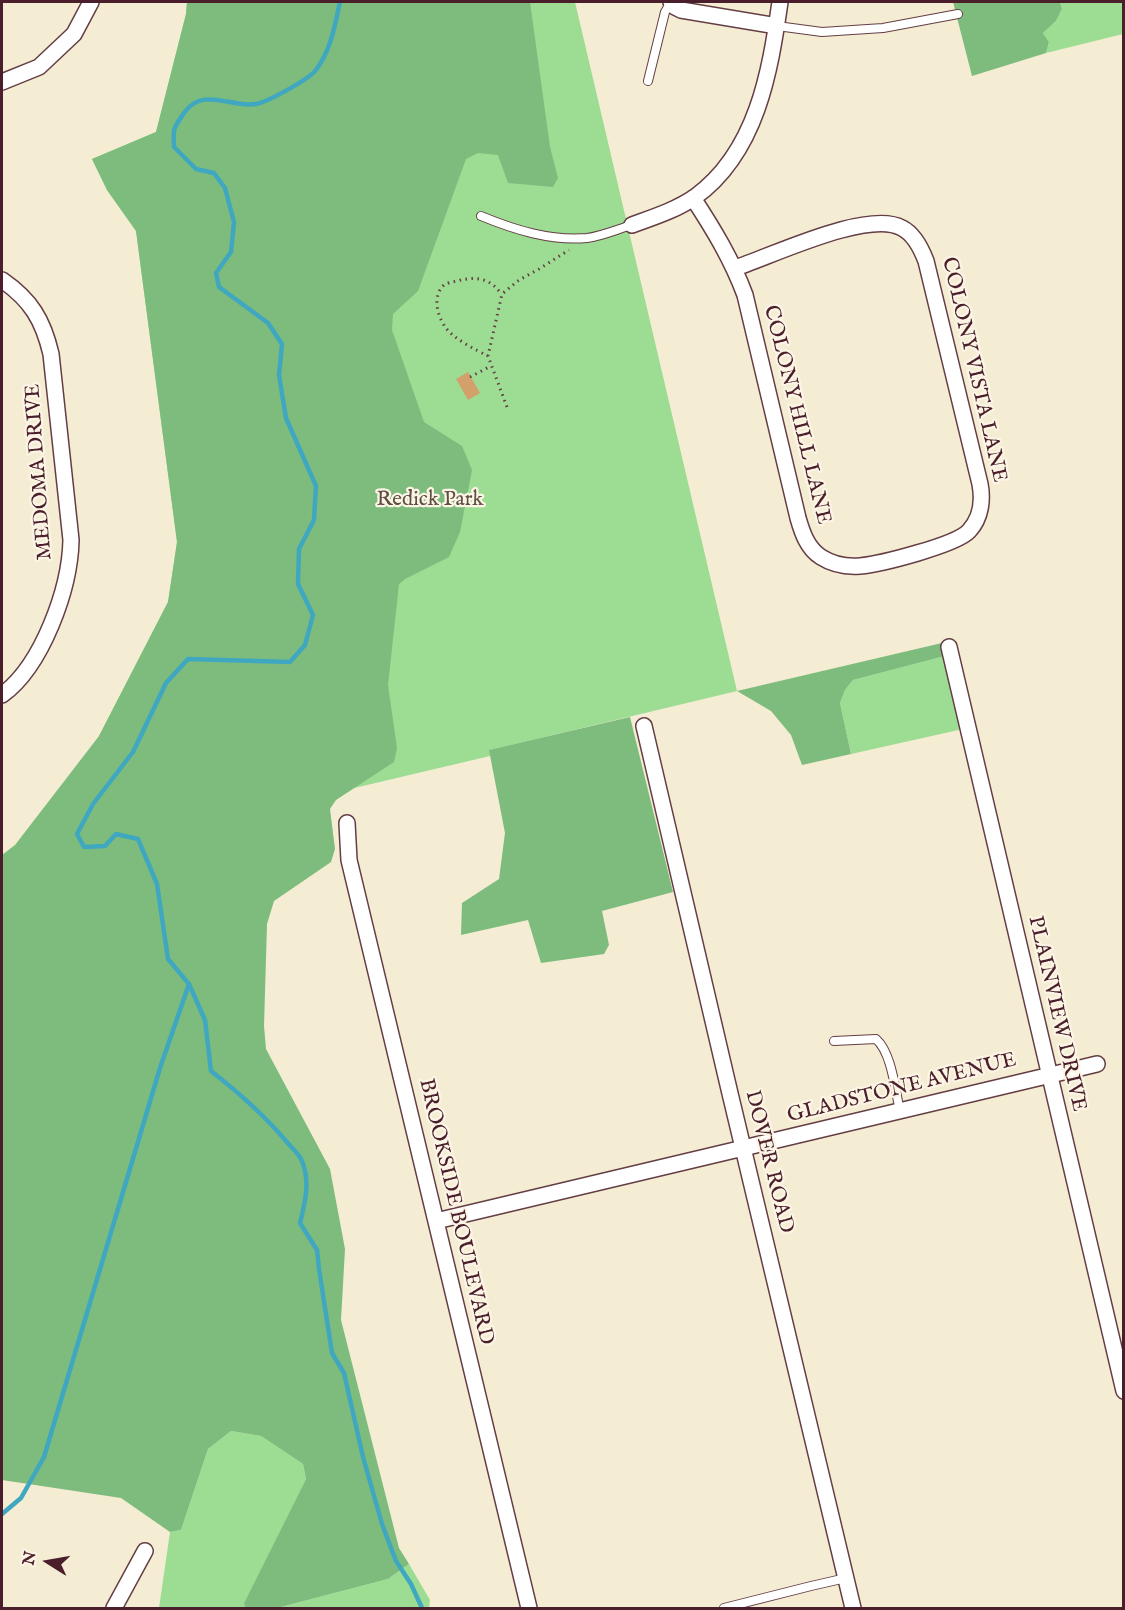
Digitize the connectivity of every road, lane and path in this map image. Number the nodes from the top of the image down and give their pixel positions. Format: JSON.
{"nodes":[{"id":1,"x":91,"y":2,"type":"edge"},
{"id":2,"x":671,"y":2,"type":"edge"},
{"id":3,"x":780,"y":2,"type":"edge"},
{"id":4,"x":958,"y":14,"type":"dead end"},
{"id":5,"x":777,"y":26,"type":"junction"},
{"id":6,"x":648,"y":81,"type":"dead end"},
{"id":7,"x":2,"y":82,"type":"edge"},
{"id":8,"x":693,"y":198,"type":"junction"},
{"id":9,"x":481,"y":216,"type":"dead end"},
{"id":10,"x":633,"y":225,"type":"joint"},
{"id":11,"x":588,"y":238,"type":"junction"},
{"id":12,"x":735,"y":268,"type":"junction"},
{"id":13,"x":2,"y":280,"type":"edge"},
{"id":14,"x":502,"y":294,"type":"junction"},
{"id":15,"x":488,"y":356,"type":"junction"},
{"id":16,"x":491,"y":366,"type":"junction"},
{"id":17,"x":470,"y":377,"type":"dead end"},
{"id":18,"x":507,"y":407,"type":"dead end"},
{"id":19,"x":974,"y":524,"type":"joint"},
{"id":20,"x":949,"y":647,"type":"dead end"},
{"id":21,"x":2,"y":695,"type":"edge"},
{"id":22,"x":644,"y":726,"type":"dead end"},
{"id":23,"x":346,"y":823,"type":"dead end"},
{"id":24,"x":834,"y":1041,"type":"dead end"},
{"id":25,"x":1097,"y":1064,"type":"dead end"},
{"id":26,"x":1048,"y":1074,"type":"junction"},
{"id":27,"x":900,"y":1111,"type":"junction"},
{"id":28,"x":742,"y":1149,"type":"junction"},
{"id":29,"x":436,"y":1221,"type":"junction"},
{"id":30,"x":1124,"y":1391,"type":"edge"},
{"id":31,"x":145,"y":1551,"type":"dead end"},
{"id":32,"x":846,"y":1578,"type":"junction"},
{"id":33,"x":114,"y":1608,"type":"edge"},
{"id":34,"x":529,"y":1608,"type":"edge"},
{"id":35,"x":724,"y":1608,"type":"edge"},
{"id":36,"x":853,"y":1608,"type":"edge"}],
"edges":[{"from":1,"to":7,"type":"street"},
{"from":2,"to":5,"type":"street"},
{"from":2,"to":6,"type":"lane"},
{"from":3,"to":5,"type":"street"},
{"from":4,"to":5,"type":"lane"},
{"from":5,"to":8,"type":"street"},
{"from":8,"to":10,"type":"street"},
{"from":8,"to":12,"type":"street","name":"COLONY HILL LANE"},
{"from":9,"to":11,"type":"lane"},
{"from":10,"to":11,"type":"lane"},
{"from":11,"to":14,"type":"path"},
{"from":12,"to":19,"type":"street","name":"COLONY HILL LANE"},
{"from":12,"to":19,"type":"street","name":"COLONY VISTA LANE"},
{"from":13,"to":21,"type":"street","name":"MEDOMA DRIVE"},
{"from":14,"to":15,"type":"path"},
{"from":14,"to":15,"type":"path"},
{"from":15,"to":16,"type":"path"},
{"from":16,"to":17,"type":"path"},
{"from":16,"to":18,"type":"path"},
{"from":20,"to":26,"type":"street","name":"PLAINVIEW DRIVE"},
{"from":22,"to":28,"type":"street","name":"DOVER ROAD"},
{"from":23,"to":29,"type":"street","name":"BROOKSIDE BOULEVARD"},
{"from":24,"to":27,"type":"lane"},
{"from":25,"to":26,"type":"street","name":"GLADSTONE AVENUE"},
{"from":26,"to":27,"type":"street","name":"GLADSTONE AVENUE"},
{"from":26,"to":30,"type":"street","name":"PLAINVIEW DRIVE"},
{"from":27,"to":28,"type":"street","name":"GLADSTONE AVENUE"},
{"from":28,"to":29,"type":"street","name":"GLADSTONE AVENUE"},
{"from":28,"to":32,"type":"street","name":"DOVER ROAD"},
{"from":29,"to":34,"type":"street","name":"BROOKSIDE BOULEVARD"},
{"from":31,"to":33,"type":"street"},
{"from":32,"to":35,"type":"lane"},
{"from":32,"to":36,"type":"street","name":"DOVER ROAD"}]}
